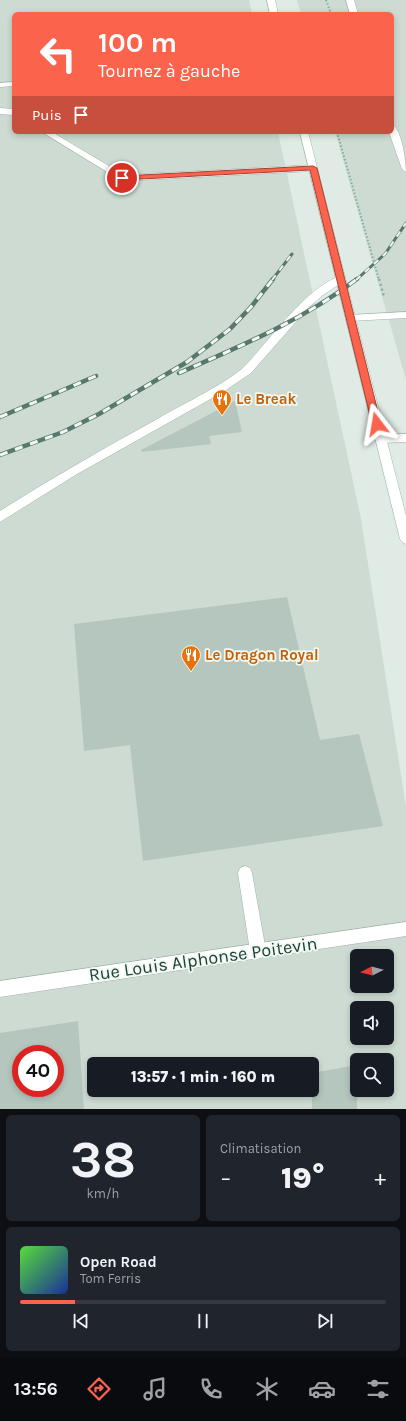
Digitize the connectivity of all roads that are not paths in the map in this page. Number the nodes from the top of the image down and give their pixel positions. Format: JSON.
{"nodes":[{"id":1,"x":271,"y":0,"type":"edge"},
{"id":2,"x":350,"y":0,"type":"edge"},
{"id":3,"x":274,"y":12,"type":"edge"},
{"id":4,"x":353,"y":12,"type":"edge"},
{"id":5,"x":12,"y":84,"type":"edge"},
{"id":6,"x":0,"y":85,"type":"edge"},
{"id":7,"x":0,"y":111,"type":"edge"},
{"id":8,"x":12,"y":112,"type":"edge"},
{"id":9,"x":49,"y":134,"type":"edge"},
{"id":10,"x":304,"y":134,"type":"edge"},
{"id":11,"x":394,"y":134,"type":"edge"},
{"id":12,"x":313,"y":168,"type":"junction"},
{"id":13,"x":406,"y":169,"type":"edge"},
{"id":14,"x":341,"y":279,"type":"junction"},
{"id":15,"x":406,"y":315,"type":"edge"},
{"id":16,"x":350,"y":318,"type":"junction"},
{"id":17,"x":406,"y":438,"type":"edge"},
{"id":18,"x":380,"y":439,"type":"junction"},
{"id":19,"x":0,"y":517,"type":"edge"},
{"id":20,"x":406,"y":540,"type":"edge"},
{"id":21,"x":245,"y":874,"type":"dead end"},
{"id":22,"x":406,"y":929,"type":"edge"},
{"id":23,"x":258,"y":951,"type":"junction"},
{"id":24,"x":0,"y":989,"type":"edge"}],
"edges":[{"from":1,"to":3,"type":"street"},
{"from":2,"to":4,"type":"street"},
{"from":5,"to":6,"type":"street"},
{"from":7,"to":8,"type":"street"},
{"from":9,"to":12,"type":"street"},
{"from":10,"to":12,"type":"street"},
{"from":11,"to":13,"type":"street"},
{"from":12,"to":14,"type":"street"},
{"from":14,"to":16,"type":"street"},
{"from":14,"to":19,"type":"street"},
{"from":15,"to":16,"type":"street"},
{"from":16,"to":18,"type":"street"},
{"from":17,"to":18,"type":"street"},
{"from":18,"to":20,"type":"street"},
{"from":21,"to":23,"type":"street"},
{"from":22,"to":23,"type":"street","name":"Rue Louis Alphonse Poitevin"},
{"from":23,"to":24,"type":"street","name":"Rue Louis Alphonse Poitevin"}]}
